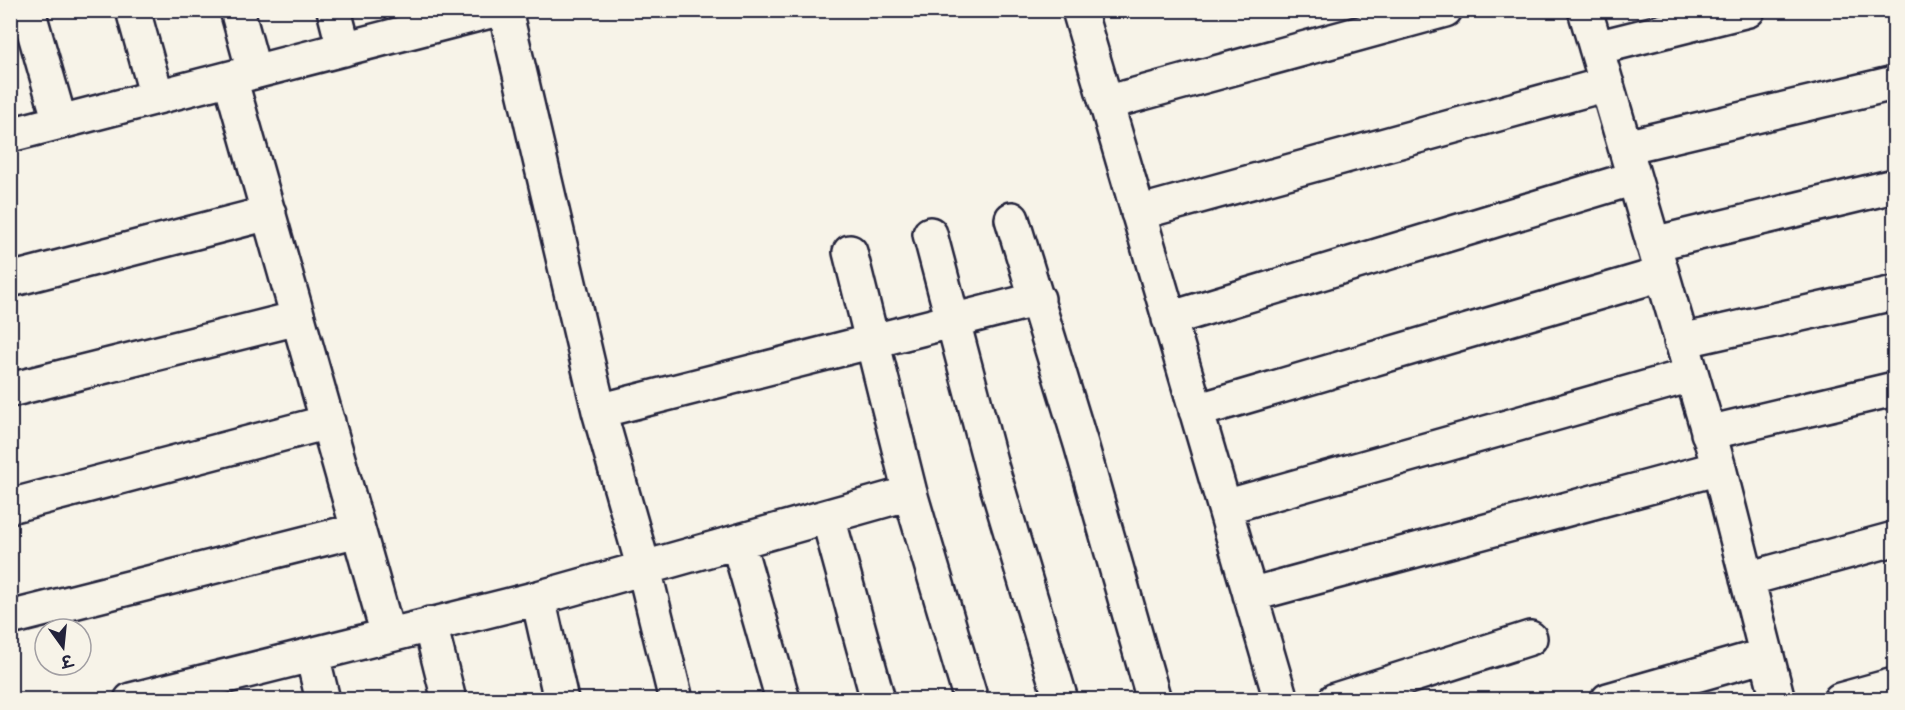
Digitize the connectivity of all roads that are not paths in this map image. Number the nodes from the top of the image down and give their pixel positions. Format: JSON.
{"nodes":[{"id":1,"x":28,"y":10,"type":"edge"},
{"id":2,"x":133,"y":10,"type":"edge"},
{"id":3,"x":237,"y":10,"type":"edge"},
{"id":4,"x":334,"y":10,"type":"edge"},
{"id":5,"x":495,"y":10,"type":"edge"},
{"id":6,"x":505,"y":10,"type":"edge"},
{"id":7,"x":1079,"y":10,"type":"edge"},
{"id":8,"x":1445,"y":10,"type":"edge"},
{"id":9,"x":1585,"y":10,"type":"edge"},
{"id":10,"x":1748,"y":10,"type":"edge"},
{"id":11,"x":447,"y":16,"type":"edge"},
{"id":12,"x":1596,"y":48,"type":"junction"},
{"id":13,"x":344,"y":49,"type":"junction"},
{"id":14,"x":242,"y":75,"type":"junction"},
{"id":15,"x":1894,"y":83,"type":"edge"},
{"id":16,"x":1607,"y":84,"type":"junction"},
{"id":17,"x":157,"y":97,"type":"junction"},
{"id":18,"x":1106,"y":103,"type":"junction"},
{"id":19,"x":60,"y":122,"type":"junction"},
{"id":20,"x":10,"y":135,"type":"edge"},
{"id":21,"x":1629,"y":163,"type":"junction"},
{"id":22,"x":1894,"y":186,"type":"edge"},
{"id":23,"x":269,"y":213,"type":"junction"},
{"id":24,"x":1138,"y":213,"type":"junction"},
{"id":25,"x":1012,"y":219,"type":"dead end"},
{"id":26,"x":930,"y":234,"type":"dead end"},
{"id":27,"x":849,"y":252,"type":"dead end"},
{"id":28,"x":1658,"y":259,"type":"junction"},
{"id":29,"x":10,"y":280,"type":"edge"},
{"id":30,"x":1894,"y":293,"type":"edge"},
{"id":31,"x":1038,"y":299,"type":"junction"},
{"id":32,"x":298,"y":318,"type":"junction"},
{"id":33,"x":1169,"y":319,"type":"junction"},
{"id":34,"x":951,"y":321,"type":"junction"},
{"id":35,"x":1681,"y":341,"type":"junction"},
{"id":36,"x":871,"y":342,"type":"junction"},
{"id":37,"x":1691,"y":375,"type":"junction"},
{"id":38,"x":1894,"y":389,"type":"edge"},
{"id":39,"x":10,"y":390,"type":"edge"},
{"id":40,"x":599,"y":411,"type":"junction"},
{"id":41,"x":1196,"y":411,"type":"junction"},
{"id":42,"x":328,"y":422,"type":"junction"},
{"id":43,"x":1708,"y":433,"type":"junction"},
{"id":44,"x":1719,"y":468,"type":"junction"},
{"id":45,"x":910,"y":493,"type":"junction"},
{"id":46,"x":10,"y":506,"type":"edge"},
{"id":47,"x":1224,"y":507,"type":"junction"},
{"id":48,"x":828,"y":517,"type":"junction"},
{"id":49,"x":358,"y":530,"type":"junction"},
{"id":50,"x":1894,"y":539,"type":"edge"},
{"id":51,"x":738,"y":543,"type":"junction"},
{"id":52,"x":645,"y":569,"type":"junction"},
{"id":53,"x":1747,"y":579,"type":"junction"},
{"id":54,"x":1250,"y":595,"type":"junction"},
{"id":55,"x":538,"y":598,"type":"junction"},
{"id":56,"x":10,"y":618,"type":"edge"},
{"id":57,"x":430,"y":624,"type":"junction"},
{"id":58,"x":388,"y":635,"type":"junction"},
{"id":59,"x":1530,"y":638,"type":"dead end"},
{"id":60,"x":312,"y":655,"type":"junction"},
{"id":61,"x":1766,"y":655,"type":"junction"},
{"id":62,"x":1894,"y":685,"type":"edge"},
{"id":63,"x":222,"y":688,"type":"edge"},
{"id":64,"x":131,"y":699,"type":"edge"},
{"id":65,"x":323,"y":699,"type":"edge"},
{"id":66,"x":449,"y":699,"type":"edge"},
{"id":67,"x":561,"y":699,"type":"edge"},
{"id":68,"x":676,"y":699,"type":"edge"},
{"id":69,"x":783,"y":699,"type":"edge"},
{"id":70,"x":878,"y":699,"type":"edge"},
{"id":71,"x":971,"y":699,"type":"edge"},
{"id":72,"x":1061,"y":699,"type":"edge"},
{"id":73,"x":1154,"y":699,"type":"edge"},
{"id":74,"x":1281,"y":699,"type":"edge"},
{"id":75,"x":1335,"y":699,"type":"edge"},
{"id":76,"x":1608,"y":699,"type":"edge"},
{"id":77,"x":1778,"y":699,"type":"edge"},
{"id":78,"x":1840,"y":699,"type":"edge"}],
"edges":[{"from":1,"to":19,"type":"street"},
{"from":2,"to":17,"type":"street"},
{"from":3,"to":14,"type":"street"},
{"from":4,"to":13,"type":"street"},
{"from":5,"to":11,"type":"street"},
{"from":6,"to":40,"type":"street"},
{"from":7,"to":18,"type":"street"},
{"from":8,"to":18,"type":"street"},
{"from":9,"to":12,"type":"street"},
{"from":10,"to":12,"type":"street"},
{"from":11,"to":13,"type":"street"},
{"from":12,"to":16,"type":"street"},
{"from":13,"to":14,"type":"street"},
{"from":14,"to":17,"type":"street"},
{"from":14,"to":23,"type":"street"},
{"from":15,"to":21,"type":"street"},
{"from":16,"to":21,"type":"street"},
{"from":16,"to":24,"type":"street"},
{"from":17,"to":19,"type":"street"},
{"from":18,"to":24,"type":"street"},
{"from":19,"to":20,"type":"street"},
{"from":21,"to":28,"type":"street"},
{"from":21,"to":33,"type":"street"},
{"from":22,"to":28,"type":"street"},
{"from":23,"to":29,"type":"street"},
{"from":23,"to":32,"type":"street"},
{"from":24,"to":33,"type":"street"},
{"from":25,"to":31,"type":"street"},
{"from":26,"to":34,"type":"street"},
{"from":27,"to":36,"type":"street"},
{"from":28,"to":35,"type":"street"},
{"from":28,"to":41,"type":"street"},
{"from":30,"to":35,"type":"street"},
{"from":31,"to":34,"type":"street"},
{"from":31,"to":73,"type":"street"},
{"from":32,"to":39,"type":"street"},
{"from":32,"to":42,"type":"street"},
{"from":33,"to":41,"type":"street"},
{"from":34,"to":36,"type":"street"},
{"from":34,"to":72,"type":"street"},
{"from":35,"to":37,"type":"street"},
{"from":36,"to":40,"type":"street"},
{"from":36,"to":45,"type":"street"},
{"from":37,"to":43,"type":"street"},
{"from":37,"to":47,"type":"street"},
{"from":38,"to":43,"type":"street"},
{"from":40,"to":52,"type":"street"},
{"from":41,"to":47,"type":"street"},
{"from":42,"to":46,"type":"street"},
{"from":42,"to":49,"type":"street"},
{"from":43,"to":44,"type":"street"},
{"from":44,"to":53,"type":"street"},
{"from":44,"to":54,"type":"street"},
{"from":45,"to":48,"type":"street"},
{"from":45,"to":71,"type":"street"},
{"from":47,"to":54,"type":"street"},
{"from":48,"to":51,"type":"street"},
{"from":48,"to":70,"type":"street"},
{"from":49,"to":56,"type":"street"},
{"from":49,"to":58,"type":"street"},
{"from":50,"to":53,"type":"street"},
{"from":51,"to":52,"type":"street"},
{"from":51,"to":69,"type":"street"},
{"from":52,"to":55,"type":"street"},
{"from":52,"to":68,"type":"street"},
{"from":53,"to":61,"type":"street"},
{"from":54,"to":74,"type":"street"},
{"from":55,"to":57,"type":"street"},
{"from":55,"to":67,"type":"street"},
{"from":57,"to":58,"type":"street"},
{"from":57,"to":66,"type":"street"},
{"from":58,"to":60,"type":"street"},
{"from":59,"to":75,"type":"street"},
{"from":60,"to":63,"type":"street"},
{"from":60,"to":65,"type":"street"},
{"from":61,"to":76,"type":"street"},
{"from":61,"to":77,"type":"street"},
{"from":62,"to":78,"type":"street"},
{"from":63,"to":64,"type":"street"}]}
